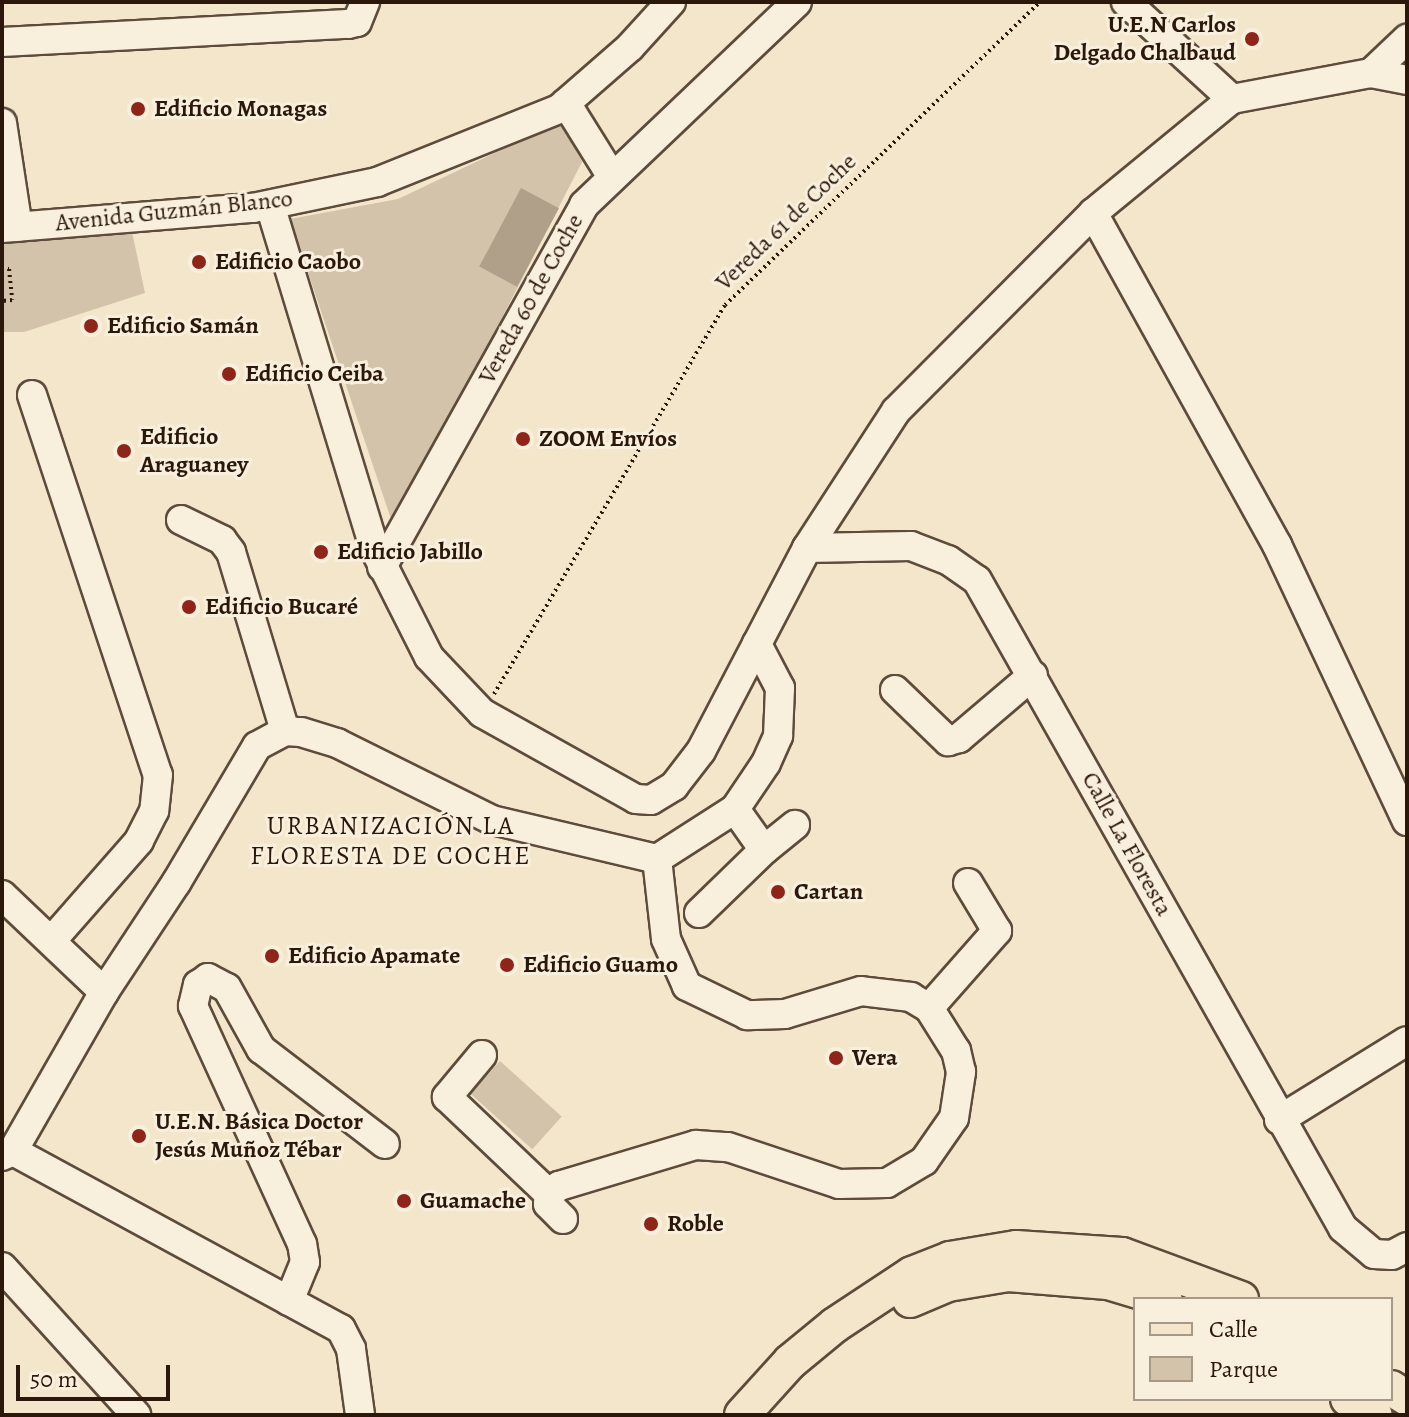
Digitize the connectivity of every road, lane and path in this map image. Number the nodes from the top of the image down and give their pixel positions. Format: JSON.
{"nodes":[{"id":1,"x":365,"y":2,"type":"edge"},
{"id":2,"x":671,"y":2,"type":"edge"},
{"id":3,"x":797,"y":2,"type":"edge"},
{"id":4,"x":1040,"y":2,"type":"edge"},
{"id":5,"x":1126,"y":2,"type":"edge"},
{"id":6,"x":333,"y":14,"type":"edge"},
{"id":7,"x":1407,"y":39,"type":"edge"},
{"id":8,"x":2,"y":42,"type":"edge"},
{"id":9,"x":1371,"y":73,"type":"junction"},
{"id":10,"x":1407,"y":80,"type":"edge"},
{"id":11,"x":1407,"y":95,"type":"edge"},
{"id":12,"x":1232,"y":99,"type":"junction"},
{"id":13,"x":566,"y":103,"type":"junction"},
{"id":14,"x":2,"y":123,"type":"edge"},
{"id":15,"x":612,"y":177,"type":"junction"},
{"id":16,"x":270,"y":205,"type":"junction"},
{"id":17,"x":1093,"y":213,"type":"junction"},
{"id":18,"x":10,"y":228,"type":"edge"},
{"id":19,"x":2,"y":269,"type":"edge"},
{"id":20,"x":2,"y":301,"type":"edge"},
{"id":21,"x":32,"y":395,"type":"dead end"},
{"id":22,"x":181,"y":520,"type":"dead end"},
{"id":23,"x":807,"y":548,"type":"junction"},
{"id":24,"x":382,"y":567,"type":"junction"},
{"id":25,"x":757,"y":644,"type":"junction"},
{"id":26,"x":1033,"y":675,"type":"junction"},
{"id":27,"x":895,"y":690,"type":"dead end"},
{"id":28,"x":482,"y":713,"type":"junction"},
{"id":29,"x":285,"y":731,"type":"junction"},
{"id":30,"x":735,"y":809,"type":"junction"},
{"id":31,"x":1407,"y":821,"type":"edge"},
{"id":32,"x":795,"y":825,"type":"dead end"},
{"id":33,"x":764,"y":850,"type":"junction"},
{"id":34,"x":657,"y":859,"type":"junction"},
{"id":35,"x":968,"y":883,"type":"dead end"},
{"id":36,"x":2,"y":895,"type":"edge"},
{"id":37,"x":699,"y":913,"type":"dead end"},
{"id":38,"x":52,"y":940,"type":"junction"},
{"id":39,"x":104,"y":992,"type":"junction"},
{"id":40,"x":929,"y":1008,"type":"junction"},
{"id":41,"x":1407,"y":1041,"type":"edge"},
{"id":42,"x":482,"y":1055,"type":"dead end"},
{"id":43,"x":1279,"y":1120,"type":"junction"},
{"id":44,"x":385,"y":1144,"type":"dead end"},
{"id":45,"x":8,"y":1154,"type":"edge"},
{"id":46,"x":549,"y":1194,"type":"junction"},
{"id":47,"x":563,"y":1219,"type":"dead end"},
{"id":48,"x":1407,"y":1247,"type":"edge"},
{"id":49,"x":2,"y":1267,"type":"edge"},
{"id":50,"x":1158,"y":1297,"type":"edge"},
{"id":51,"x":1236,"y":1297,"type":"edge"},
{"id":52,"x":289,"y":1301,"type":"junction"},
{"id":53,"x":1351,"y":1401,"type":"edge"},
{"id":54,"x":136,"y":1415,"type":"edge"},
{"id":55,"x":360,"y":1415,"type":"edge"},
{"id":56,"x":742,"y":1415,"type":"edge"},
{"id":57,"x":767,"y":1415,"type":"edge"},
{"id":58,"x":1375,"y":1415,"type":"edge"}],
"edges":[{"from":1,"to":6,"type":"street"},
{"from":2,"to":13,"type":"street","name":"Avenida Guzmán Blanco"},
{"from":3,"to":15,"type":"street","name":"Vereda 60 de Coche"},
{"from":4,"to":28,"type":"path","name":"Vereda 61 de Coche"},
{"from":5,"to":12,"type":"street"},
{"from":6,"to":8,"type":"street"},
{"from":7,"to":9,"type":"street"},
{"from":9,"to":10,"type":"street"},
{"from":9,"to":11,"type":"street"},
{"from":9,"to":12,"type":"street"},
{"from":12,"to":17,"type":"street"},
{"from":13,"to":15,"type":"street"},
{"from":13,"to":16,"type":"street","name":"Avenida Guzmán Blanco"},
{"from":14,"to":18,"type":"street"},
{"from":15,"to":24,"type":"street","name":"Vereda 60 de Coche"},
{"from":16,"to":18,"type":"street","name":"Avenida Guzmán Blanco"},
{"from":16,"to":24,"type":"street"},
{"from":17,"to":23,"type":"street"},
{"from":17,"to":31,"type":"street"},
{"from":19,"to":20,"type":"path"},
{"from":21,"to":38,"type":"street"},
{"from":22,"to":29,"type":"street"},
{"from":23,"to":25,"type":"street"},
{"from":23,"to":26,"type":"street","name":"Calle La Floresta"},
{"from":24,"to":28,"type":"street"},
{"from":25,"to":28,"type":"street"},
{"from":25,"to":30,"type":"street"},
{"from":26,"to":27,"type":"street"},
{"from":26,"to":43,"type":"street","name":"Calle La Floresta"},
{"from":29,"to":34,"type":"street"},
{"from":29,"to":39,"type":"street"},
{"from":30,"to":33,"type":"street"},
{"from":30,"to":34,"type":"street"},
{"from":32,"to":33,"type":"street"},
{"from":33,"to":37,"type":"street"},
{"from":34,"to":40,"type":"street"},
{"from":35,"to":40,"type":"street"},
{"from":36,"to":38,"type":"street"},
{"from":38,"to":39,"type":"street"},
{"from":39,"to":45,"type":"street"},
{"from":40,"to":46,"type":"street"},
{"from":41,"to":43,"type":"street"},
{"from":42,"to":46,"type":"street"},
{"from":43,"to":48,"type":"street","name":"Calle La Floresta"},
{"from":44,"to":52,"type":"street"},
{"from":45,"to":52,"type":"street"},
{"from":46,"to":47,"type":"street"},
{"from":49,"to":54,"type":"street"},
{"from":50,"to":57,"type":"main road"},
{"from":51,"to":56,"type":"main road"},
{"from":52,"to":55,"type":"street"},
{"from":53,"to":58,"type":"main road"}]}
